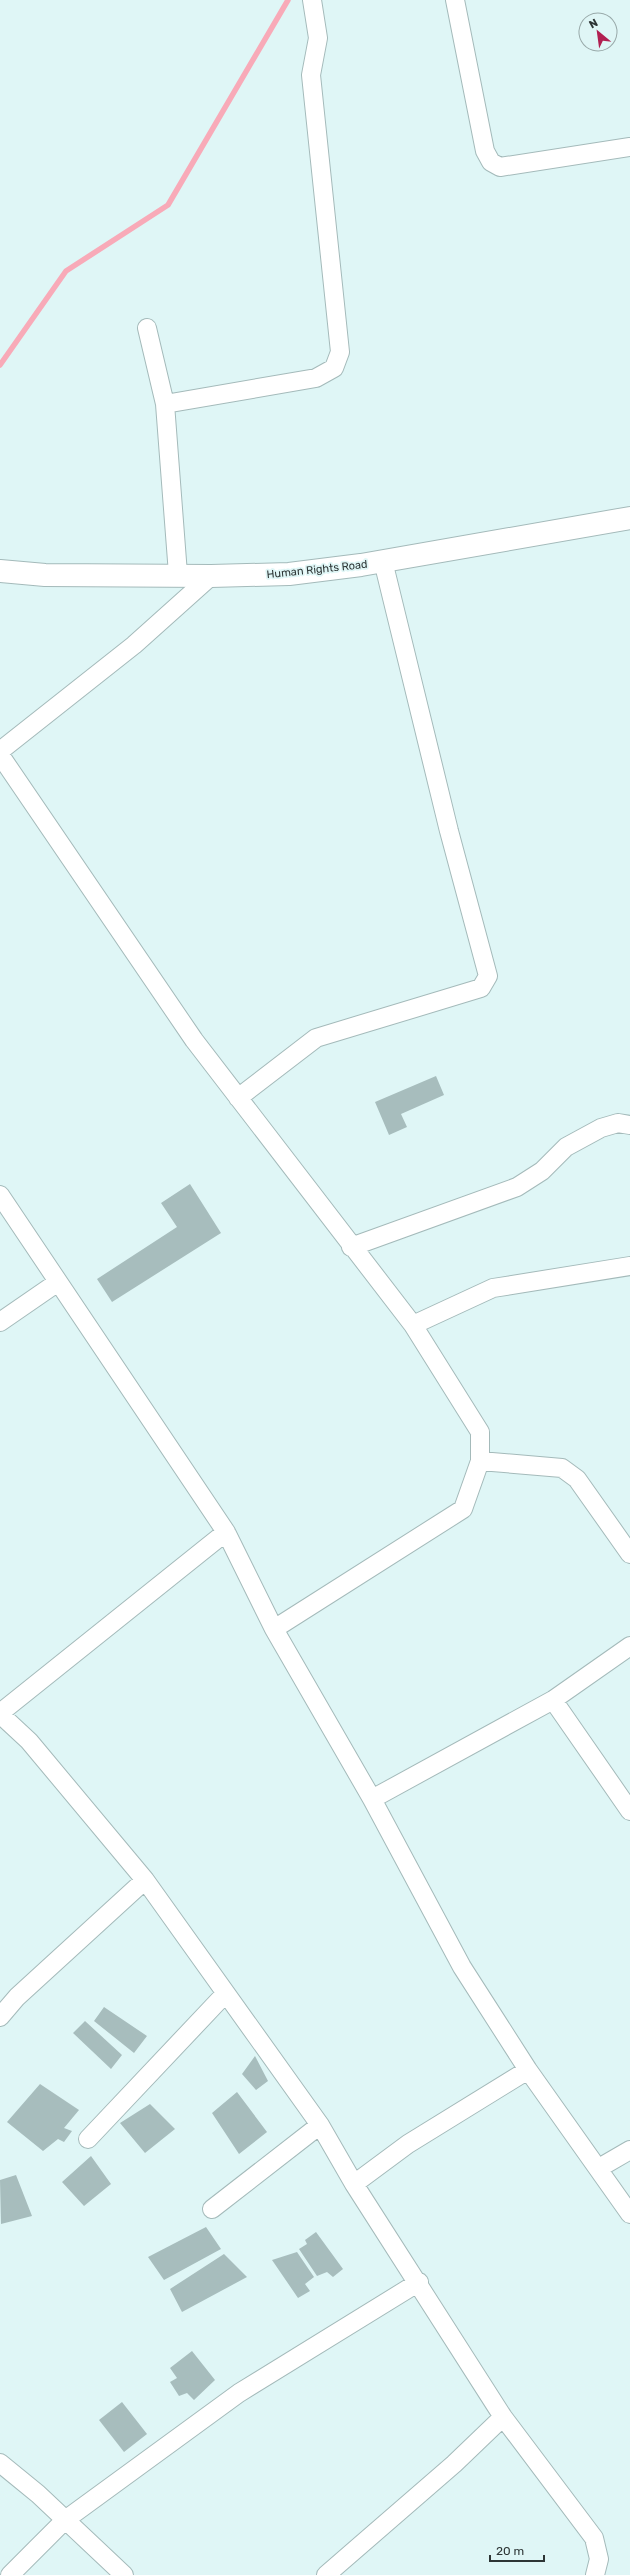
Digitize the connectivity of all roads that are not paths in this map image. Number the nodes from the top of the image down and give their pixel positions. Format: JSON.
{"nodes":[{"id":1,"x":312,"y":0,"type":"edge"},
{"id":2,"x":455,"y":0,"type":"edge"},
{"id":3,"x":630,"y":147,"type":"edge"},
{"id":4,"x":147,"y":328,"type":"dead end"},
{"id":5,"x":165,"y":404,"type":"junction"},
{"id":6,"x":630,"y":518,"type":"edge"},
{"id":7,"x":383,"y":561,"type":"junction"},
{"id":8,"x":0,"y":571,"type":"edge"},
{"id":9,"x":178,"y":574,"type":"junction"},
{"id":10,"x":211,"y":576,"type":"junction"},
{"id":11,"x":0,"y":751,"type":"edge"},
{"id":12,"x":0,"y":756,"type":"edge"},
{"id":13,"x":238,"y":1098,"type":"junction"},
{"id":14,"x":630,"y":1125,"type":"edge"},
{"id":15,"x":0,"y":1195,"type":"edge"},
{"id":16,"x":351,"y":1247,"type":"junction"},
{"id":17,"x":630,"y":1266,"type":"edge"},
{"id":18,"x":58,"y":1282,"type":"junction"},
{"id":19,"x":0,"y":1322,"type":"edge"},
{"id":20,"x":413,"y":1325,"type":"junction"},
{"id":21,"x":480,"y":1461,"type":"junction"},
{"id":22,"x":226,"y":1532,"type":"junction"},
{"id":23,"x":630,"y":1554,"type":"edge"},
{"id":24,"x":274,"y":1629,"type":"junction"},
{"id":25,"x":630,"y":1646,"type":"edge"},
{"id":26,"x":553,"y":1700,"type":"junction"},
{"id":27,"x":0,"y":1713,"type":"edge"},
{"id":28,"x":372,"y":1799,"type":"junction"},
{"id":29,"x":630,"y":1811,"type":"edge"},
{"id":30,"x":145,"y":1880,"type":"junction"},
{"id":31,"x":225,"y":1994,"type":"junction"},
{"id":32,"x":0,"y":2017,"type":"edge"},
{"id":33,"x":528,"y":2070,"type":"junction"},
{"id":34,"x":320,"y":2125,"type":"junction"},
{"id":35,"x":88,"y":2139,"type":"dead end"},
{"id":36,"x":630,"y":2150,"type":"edge"},
{"id":37,"x":599,"y":2168,"type":"junction"},
{"id":38,"x":354,"y":2184,"type":"junction"},
{"id":39,"x":212,"y":2209,"type":"dead end"},
{"id":40,"x":630,"y":2214,"type":"edge"},
{"id":41,"x":418,"y":2282,"type":"junction"},
{"id":42,"x":503,"y":2417,"type":"junction"},
{"id":43,"x":0,"y":2463,"type":"edge"},
{"id":44,"x":64,"y":2520,"type":"junction"},
{"id":45,"x":10,"y":2575,"type":"edge"},
{"id":46,"x":124,"y":2575,"type":"edge"},
{"id":47,"x":326,"y":2575,"type":"edge"},
{"id":48,"x":595,"y":2575,"type":"edge"}],
"edges":[{"from":1,"to":5,"type":"street"},
{"from":2,"to":3,"type":"street"},
{"from":4,"to":5,"type":"street"},
{"from":5,"to":9,"type":"street"},
{"from":6,"to":7,"type":"street","name":"Human Rights Road"},
{"from":7,"to":10,"type":"street","name":"Human Rights Road"},
{"from":7,"to":13,"type":"street"},
{"from":8,"to":9,"type":"street","name":"Human Rights Road"},
{"from":9,"to":10,"type":"street","name":"Human Rights Road"},
{"from":10,"to":11,"type":"street"},
{"from":12,"to":13,"type":"street"},
{"from":13,"to":16,"type":"street"},
{"from":14,"to":16,"type":"street"},
{"from":15,"to":18,"type":"street"},
{"from":16,"to":20,"type":"street"},
{"from":17,"to":20,"type":"street"},
{"from":18,"to":19,"type":"street"},
{"from":18,"to":22,"type":"street"},
{"from":20,"to":21,"type":"street"},
{"from":21,"to":23,"type":"street"},
{"from":21,"to":24,"type":"street"},
{"from":22,"to":24,"type":"street"},
{"from":22,"to":27,"type":"street"},
{"from":24,"to":28,"type":"street"},
{"from":25,"to":26,"type":"street"},
{"from":26,"to":28,"type":"street"},
{"from":26,"to":29,"type":"street"},
{"from":27,"to":30,"type":"street"},
{"from":28,"to":33,"type":"street"},
{"from":30,"to":31,"type":"street"},
{"from":30,"to":32,"type":"street"},
{"from":31,"to":34,"type":"street"},
{"from":31,"to":35,"type":"street"},
{"from":33,"to":37,"type":"street"},
{"from":33,"to":38,"type":"street"},
{"from":34,"to":38,"type":"street"},
{"from":34,"to":39,"type":"street"},
{"from":36,"to":37,"type":"street"},
{"from":37,"to":40,"type":"street"},
{"from":38,"to":41,"type":"street"},
{"from":41,"to":42,"type":"street"},
{"from":41,"to":44,"type":"street"},
{"from":42,"to":47,"type":"street"},
{"from":42,"to":48,"type":"street"},
{"from":43,"to":44,"type":"street"},
{"from":44,"to":45,"type":"street"},
{"from":44,"to":46,"type":"street"}]}
